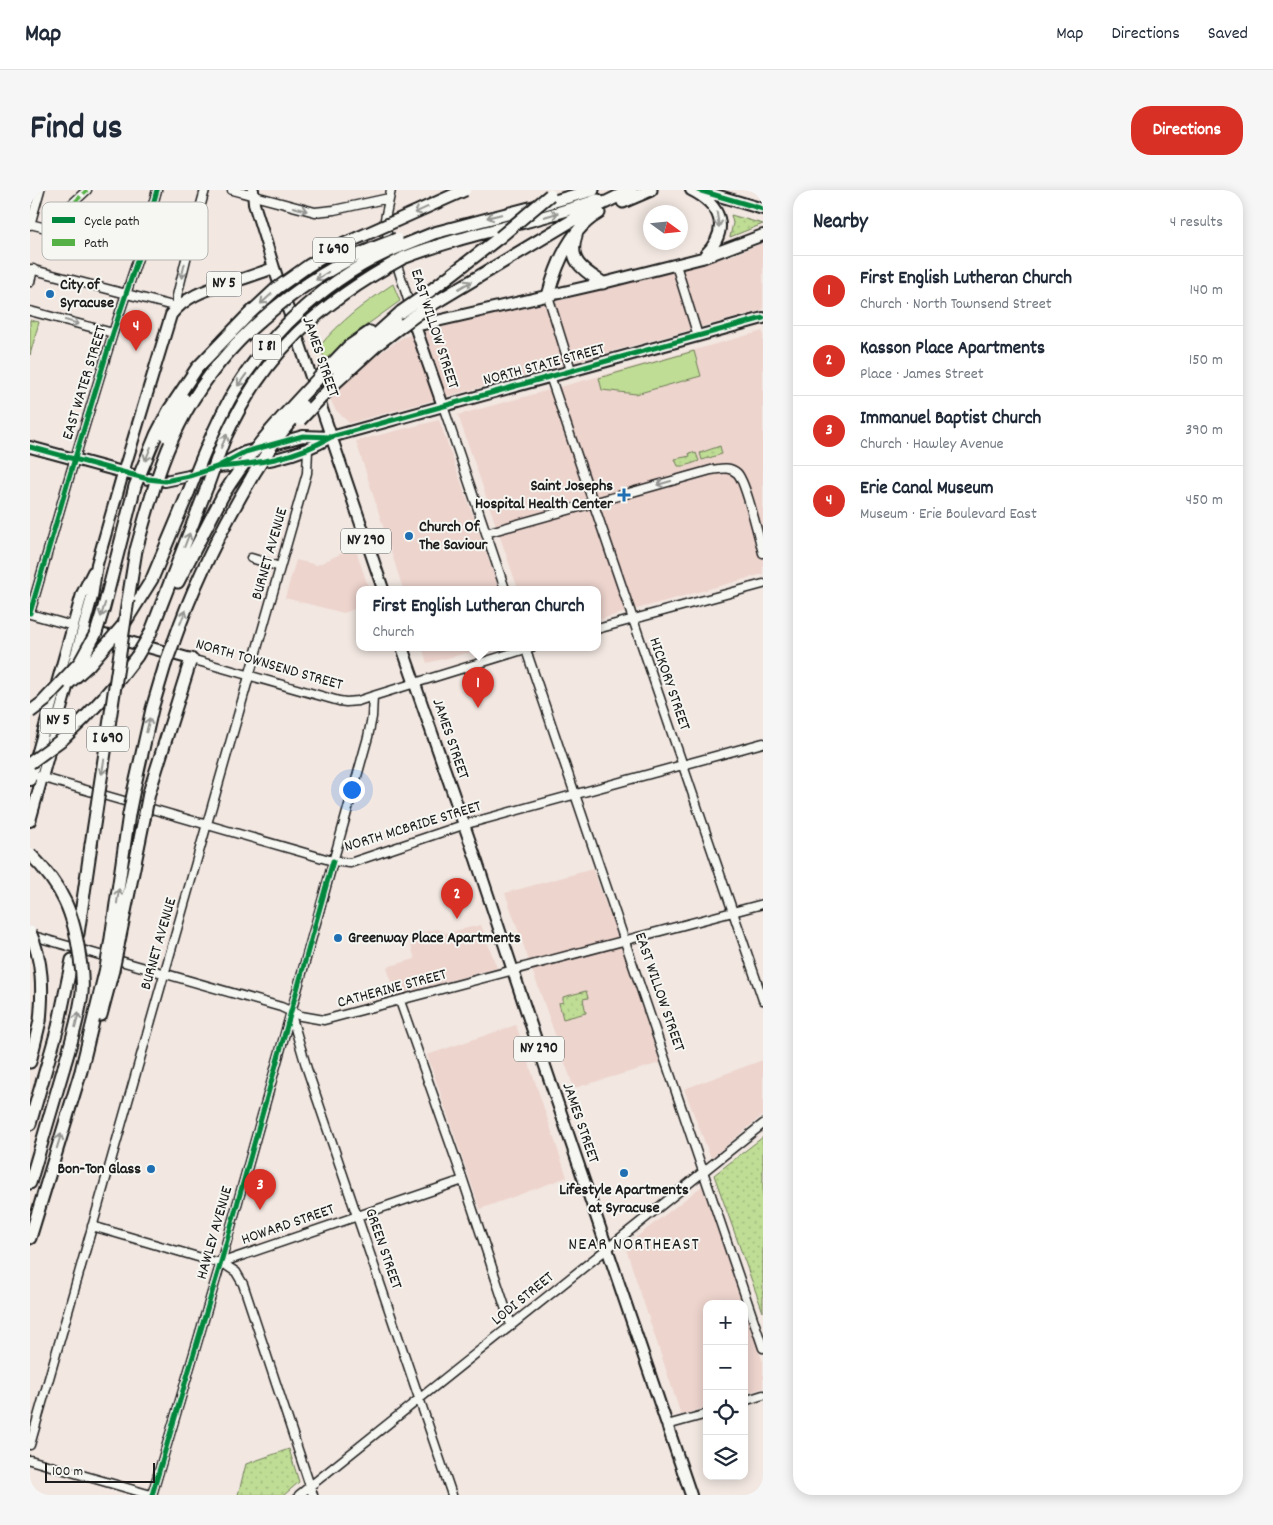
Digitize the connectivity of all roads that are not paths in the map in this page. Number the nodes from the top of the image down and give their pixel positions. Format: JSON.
{"nodes":[{"id":1,"x":40,"y":190,"type":"edge"},
{"id":2,"x":88,"y":190,"type":"edge"},
{"id":3,"x":232,"y":190,"type":"edge"},
{"id":4,"x":465,"y":190,"type":"edge"},
{"id":5,"x":593,"y":190,"type":"edge"},
{"id":6,"x":625,"y":190,"type":"edge"},
{"id":7,"x":631,"y":190,"type":"edge"},
{"id":8,"x":651,"y":190,"type":"edge"},
{"id":9,"x":691,"y":190,"type":"edge"},
{"id":10,"x":698,"y":190,"type":"edge"},
{"id":11,"x":552,"y":192,"type":"edge"},
{"id":12,"x":253,"y":193,"type":"edge"},
{"id":13,"x":390,"y":194,"type":"edge"},
{"id":14,"x":76,"y":202,"type":"edge"},
{"id":15,"x":763,"y":209,"type":"edge"},
{"id":16,"x":30,"y":224,"type":"edge"},
{"id":17,"x":579,"y":228,"type":"junction"},
{"id":18,"x":763,"y":235,"type":"edge"},
{"id":19,"x":399,"y":248,"type":"junction"},
{"id":20,"x":702,"y":258,"type":"junction"},
{"id":21,"x":137,"y":260,"type":"edge"},
{"id":22,"x":186,"y":260,"type":"edge"},
{"id":23,"x":676,"y":264,"type":"junction"},
{"id":24,"x":274,"y":268,"type":"junction"},
{"id":25,"x":32,"y":269,"type":"edge"},
{"id":26,"x":30,"y":282,"type":"edge"},
{"id":27,"x":603,"y":283,"type":"junction"},
{"id":28,"x":127,"y":294,"type":"junction"},
{"id":29,"x":548,"y":296,"type":"junction"},
{"id":30,"x":177,"y":307,"type":"junction"},
{"id":31,"x":30,"y":311,"type":"edge"},
{"id":32,"x":763,"y":318,"type":"edge"},
{"id":33,"x":410,"y":325,"type":"junction"},
{"id":34,"x":113,"y":333,"type":"junction"},
{"id":35,"x":698,"y":336,"type":"junction"},
{"id":36,"x":223,"y":342,"type":"junction"},
{"id":37,"x":571,"y":370,"type":"junction"},
{"id":38,"x":330,"y":376,"type":"junction"},
{"id":39,"x":550,"y":376,"type":"junction"},
{"id":40,"x":443,"y":406,"type":"junction"},
{"id":41,"x":331,"y":437,"type":"junction"},
{"id":42,"x":30,"y":448,"type":"edge"},
{"id":43,"x":308,"y":450,"type":"junction"},
{"id":44,"x":75,"y":460,"type":"junction"},
{"id":45,"x":217,"y":467,"type":"junction"},
{"id":46,"x":123,"y":473,"type":"junction"},
{"id":47,"x":592,"y":503,"type":"junction"},
{"id":48,"x":486,"y":533,"type":"junction"},
{"id":49,"x":136,"y":550,"type":"junction"},
{"id":50,"x":763,"y":554,"type":"edge"},
{"id":51,"x":251,"y":558,"type":"dead end"},
{"id":52,"x":97,"y":564,"type":"junction"},
{"id":53,"x":280,"y":567,"type":"junction"},
{"id":54,"x":763,"y":584,"type":"edge"},
{"id":55,"x":382,"y":586,"type":"edge"},
{"id":56,"x":504,"y":586,"type":"edge"},
{"id":57,"x":30,"y":613,"type":"edge"},
{"id":58,"x":633,"y":619,"type":"junction"},
{"id":59,"x":72,"y":626,"type":"junction"},
{"id":60,"x":601,"y":628,"type":"edge"},
{"id":61,"x":83,"y":629,"type":"junction"},
{"id":62,"x":150,"y":634,"type":"junction"},
{"id":63,"x":403,"y":651,"type":"edge"},
{"id":64,"x":514,"y":651,"type":"edge"},
{"id":65,"x":528,"y":651,"type":"edge"},
{"id":66,"x":191,"y":659,"type":"junction"},
{"id":67,"x":250,"y":676,"type":"junction"},
{"id":68,"x":414,"y":682,"type":"junction"},
{"id":69,"x":373,"y":696,"type":"junction"},
{"id":70,"x":35,"y":708,"type":"edge"},
{"id":71,"x":763,"y":743,"type":"edge"},
{"id":72,"x":682,"y":765,"type":"junction"},
{"id":73,"x":30,"y":773,"type":"edge"},
{"id":74,"x":43,"y":777,"type":"junction"},
{"id":75,"x":576,"y":794,"type":"junction"},
{"id":76,"x":30,"y":821,"type":"edge"},
{"id":77,"x":208,"y":824,"type":"junction"},
{"id":78,"x":464,"y":826,"type":"junction"},
{"id":79,"x":30,"y":854,"type":"edge"},
{"id":80,"x":333,"y":861,"type":"junction"},
{"id":81,"x":763,"y":904,"type":"edge"},
{"id":82,"x":732,"y":912,"type":"junction"},
{"id":83,"x":30,"y":933,"type":"edge"},
{"id":84,"x":626,"y":941,"type":"junction"},
{"id":85,"x":114,"y":946,"type":"junction"},
{"id":86,"x":513,"y":971,"type":"junction"},
{"id":87,"x":166,"y":973,"type":"junction"},
{"id":88,"x":763,"y":1000,"type":"edge"},
{"id":89,"x":400,"y":1001,"type":"junction"},
{"id":90,"x":290,"y":1011,"type":"junction"},
{"id":91,"x":30,"y":1062,"type":"edge"},
{"id":92,"x":30,"y":1124,"type":"edge"},
{"id":93,"x":763,"y":1124,"type":"edge"},
{"id":94,"x":703,"y":1171,"type":"junction"},
{"id":95,"x":463,"y":1180,"type":"junction"},
{"id":96,"x":30,"y":1182,"type":"edge"},
{"id":97,"x":357,"y":1216,"type":"junction"},
{"id":98,"x":92,"y":1226,"type":"junction"},
{"id":99,"x":30,"y":1238,"type":"edge"},
{"id":100,"x":607,"y":1248,"type":"junction"},
{"id":101,"x":220,"y":1262,"type":"junction"},
{"id":102,"x":511,"y":1326,"type":"junction"},
{"id":103,"x":763,"y":1348,"type":"edge"},
{"id":104,"x":763,"y":1394,"type":"edge"},
{"id":105,"x":420,"y":1398,"type":"junction"},
{"id":106,"x":748,"y":1400,"type":"edge"},
{"id":107,"x":703,"y":1415,"type":"edge"},
{"id":108,"x":667,"y":1425,"type":"junction"},
{"id":109,"x":30,"y":1445,"type":"edge"},
{"id":110,"x":30,"y":1460,"type":"edge"},
{"id":111,"x":310,"y":1486,"type":"junction"},
{"id":112,"x":151,"y":1495,"type":"edge"},
{"id":113,"x":300,"y":1495,"type":"edge"},
{"id":114,"x":313,"y":1495,"type":"edge"},
{"id":115,"x":452,"y":1495,"type":"edge"},
{"id":116,"x":691,"y":1495,"type":"edge"}],
"edges":[{"from":1,"to":16,"type":"street"},
{"from":2,"to":14,"type":"street"},
{"from":3,"to":12,"type":"street"},
{"from":4,"to":36,"type":"highway","number":"I 690","one_way":true,"bridge":true},
{"from":5,"to":19,"type":"highway","number":"I 81","one_way":true},
{"from":19,"to":6,"type":"highway","number":"I 81","one_way":true},
{"from":33,"to":7,"type":"highway","one_way":true,"bridge":true},
{"from":8,"to":17,"type":"highway"},
{"from":9,"to":20,"type":"main road","one_way":true},
{"from":10,"to":15,"type":"main road"},
{"from":11,"to":38,"type":"highway","bridge":true},
{"from":12,"to":13,"type":"street","one_way":true},
{"from":12,"to":24,"type":"main road","name":"JAMES STREET"},
{"from":13,"to":33,"type":"street","name":"EAST WILLOW STREET"},
{"from":17,"to":27,"type":"highway"},
{"from":17,"to":29,"type":"highway"},
{"from":18,"to":20,"type":"main road"},
{"from":19,"to":49,"type":"highway","one_way":true,"bridge":true},
{"from":62,"to":19,"type":"highway","number":"I 81","one_way":true,"bridge":true},
{"from":19,"to":70,"type":"highway","number":"I 81","one_way":true,"bridge":true},
{"from":20,"to":23,"type":"main road"},
{"from":21,"to":28,"type":"street","name":"EAST WATER STREET"},
{"from":22,"to":30,"type":"street","one_way":true},
{"from":23,"to":27,"type":"main road"},
{"from":23,"to":35,"type":"street"},
{"from":24,"to":30,"type":"main road","number":"NY 5"},
{"from":24,"to":41,"type":"main road","name":"JAMES STREET"},
{"from":25,"to":26,"type":"street"},
{"from":25,"to":28,"type":"street"},
{"from":27,"to":29,"type":"main road"},
{"from":28,"to":30,"type":"street"},
{"from":28,"to":34,"type":"street","name":"EAST WATER STREET"},
{"from":29,"to":33,"type":"main road"},
{"from":29,"to":37,"type":"street"},
{"from":30,"to":46,"type":"main road","number":"NY 5"},
{"from":31,"to":34,"type":"street","one_way":true},
{"from":32,"to":35,"type":"main road","name":"NORTH STATE STREET"},
{"from":33,"to":38,"type":"highway"},
{"from":33,"to":40,"type":"main road","name":"EAST WILLOW STREET"},
{"from":34,"to":44,"type":"street","name":"EAST WATER STREET"},
{"from":35,"to":37,"type":"main road","name":"NORTH STATE STREET"},
{"from":36,"to":49,"type":"highway","number":"I 690","bridge":true},
{"from":36,"to":70,"type":"highway","one_way":true,"bridge":true},
{"from":37,"to":39,"type":"main road","name":"NORTH STATE STREET"},
{"from":38,"to":62,"type":"highway","bridge":true},
{"from":85,"to":38,"type":"highway","number":"I 690","one_way":true,"bridge":true},
{"from":39,"to":40,"type":"main road","name":"NORTH STATE STREET"},
{"from":39,"to":47,"type":"street","name":"HICKORY STREET"},
{"from":40,"to":41,"type":"main road","name":"NORTH STATE STREET"},
{"from":40,"to":48,"type":"street","name":"EAST WILLOW STREET"},
{"from":41,"to":43,"type":"main road","name":"NORTH STATE STREET"},
{"from":41,"to":45,"type":"main road","name":"NORTH STATE STREET"},
{"from":41,"to":55,"type":"main road","name":"JAMES STREET","number":"NY 290"},
{"from":42,"to":44,"type":"main road","name":"NORTH STATE STREET"},
{"from":43,"to":45,"type":"main road","name":"NORTH STATE STREET"},
{"from":43,"to":53,"type":"street","name":"BURNET AVENUE"},
{"from":44,"to":46,"type":"main road","name":"NORTH STATE STREET"},
{"from":44,"to":57,"type":"street","name":"EAST WATER STREET"},
{"from":45,"to":46,"type":"main road","name":"NORTH STATE STREET"},
{"from":46,"to":52,"type":"main road","number":"NY 5"},
{"from":47,"to":48,"type":"street"},
{"from":50,"to":47,"type":"street","one_way":true},
{"from":47,"to":58,"type":"street","name":"HICKORY STREET"},
{"from":48,"to":56,"type":"street","name":"EAST WILLOW STREET"},
{"from":49,"to":92,"type":"highway","number":"I 690","one_way":true,"bridge":true},
{"from":51,"to":53,"type":"street"},
{"from":52,"to":59,"type":"main road","number":"NY 5"},
{"from":52,"to":61,"type":"main road","number":"NY 5"},
{"from":53,"to":67,"type":"street","name":"BURNET AVENUE"},
{"from":54,"to":58,"type":"street"},
{"from":57,"to":59,"type":"street"},
{"from":58,"to":60,"type":"street"},
{"from":58,"to":72,"type":"street","name":"HICKORY STREET"},
{"from":59,"to":61,"type":"main road","name":"NORTH TOWNSEND STREET"},
{"from":59,"to":73,"type":"main road","number":"NY 5"},
{"from":61,"to":66,"type":"main road","name":"NORTH TOWNSEND STREET"},
{"from":61,"to":74,"type":"main road","number":"NY 5"},
{"from":62,"to":73,"type":"highway","number":"I 81","bridge":true},
{"from":63,"to":68,"type":"main road","name":"JAMES STREET","number":"NY 290"},
{"from":64,"to":68,"type":"street","name":"NORTH TOWNSEND STREET"},
{"from":65,"to":75,"type":"street","name":"EAST WILLOW STREET"},
{"from":66,"to":67,"type":"street","name":"NORTH TOWNSEND STREET"},
{"from":66,"to":85,"type":"highway","bridge":true},
{"from":67,"to":69,"type":"street","name":"NORTH TOWNSEND STREET"},
{"from":67,"to":77,"type":"street","name":"BURNET AVENUE"},
{"from":68,"to":69,"type":"street","name":"NORTH TOWNSEND STREET"},
{"from":68,"to":78,"type":"main road","name":"JAMES STREET","number":"NY 290"},
{"from":69,"to":80,"type":"street","name":"HAWLEY AVENUE"},
{"from":71,"to":72,"type":"street","name":"NORTH MCBRIDE STREET"},
{"from":72,"to":75,"type":"street","name":"NORTH MCBRIDE STREET"},
{"from":72,"to":82,"type":"street","name":"HICKORY STREET"},
{"from":73,"to":74,"type":"street","name":"NORTH MCBRIDE STREET"},
{"from":74,"to":76,"type":"main road","number":"NY 5"},
{"from":74,"to":77,"type":"street","name":"NORTH MCBRIDE STREET"},
{"from":75,"to":78,"type":"street","name":"NORTH MCBRIDE STREET"},
{"from":75,"to":84,"type":"street","name":"EAST WILLOW STREET"},
{"from":77,"to":80,"type":"street","name":"NORTH MCBRIDE STREET"},
{"from":77,"to":87,"type":"street","name":"BURNET AVENUE"},
{"from":78,"to":80,"type":"street","name":"NORTH MCBRIDE STREET"},
{"from":78,"to":86,"type":"main road","name":"JAMES STREET","number":"NY 290"},
{"from":96,"to":79,"type":"highway","one_way":true,"bridge":true},
{"from":80,"to":90,"type":"street","name":"HAWLEY AVENUE"},
{"from":81,"to":82,"type":"street","name":"CATHERINE STREET"},
{"from":82,"to":84,"type":"street","name":"CATHERINE STREET"},
{"from":82,"to":88,"type":"street","name":"HICKORY STREET"},
{"from":83,"to":87,"type":"street","name":"CATHERINE STREET"},
{"from":83,"to":91,"type":"highway","bridge":true},
{"from":84,"to":86,"type":"street","name":"CATHERINE STREET"},
{"from":84,"to":94,"type":"street","name":"EAST WILLOW STREET"},
{"from":99,"to":85,"type":"highway","number":"I 690","one_way":true,"bridge":true},
{"from":86,"to":89,"type":"street","name":"CATHERINE STREET"},
{"from":86,"to":100,"type":"main road","name":"JAMES STREET","number":"NY 290"},
{"from":87,"to":90,"type":"street","name":"CATHERINE STREET"},
{"from":87,"to":98,"type":"street","name":"BURNET AVENUE"},
{"from":89,"to":90,"type":"street","name":"CATHERINE STREET"},
{"from":89,"to":95,"type":"street"},
{"from":90,"to":97,"type":"street","name":"GREEN STREET"},
{"from":90,"to":101,"type":"street","name":"HAWLEY AVENUE"},
{"from":93,"to":94,"type":"street","name":"LODI STREET"},
{"from":94,"to":100,"type":"street","name":"LODI STREET"},
{"from":94,"to":103,"type":"street","name":"EAST WILLOW STREET"},
{"from":95,"to":97,"type":"street","name":"HOWARD STREET"},
{"from":95,"to":102,"type":"street"},
{"from":97,"to":101,"type":"street","name":"HOWARD STREET"},
{"from":97,"to":105,"type":"street","name":"GREEN STREET"},
{"from":98,"to":101,"type":"street"},
{"from":98,"to":109,"type":"street","name":"BURNET AVENUE"},
{"from":100,"to":102,"type":"street","name":"LODI STREET"},
{"from":100,"to":108,"type":"main road","name":"JAMES STREET","number":"NY 290"},
{"from":101,"to":111,"type":"street"},
{"from":101,"to":112,"type":"street","name":"HAWLEY AVENUE"},
{"from":102,"to":105,"type":"street","name":"LODI STREET"},
{"from":104,"to":106,"type":"street"},
{"from":105,"to":111,"type":"street","name":"LODI STREET"},
{"from":105,"to":115,"type":"street","name":"GREEN STREET"},
{"from":107,"to":108,"type":"street"},
{"from":108,"to":116,"type":"main road","name":"JAMES STREET","number":"NY 290"},
{"from":110,"to":112,"type":"street"},
{"from":111,"to":113,"type":"street","name":"LODI STREET"},
{"from":111,"to":114,"type":"street"}]}
